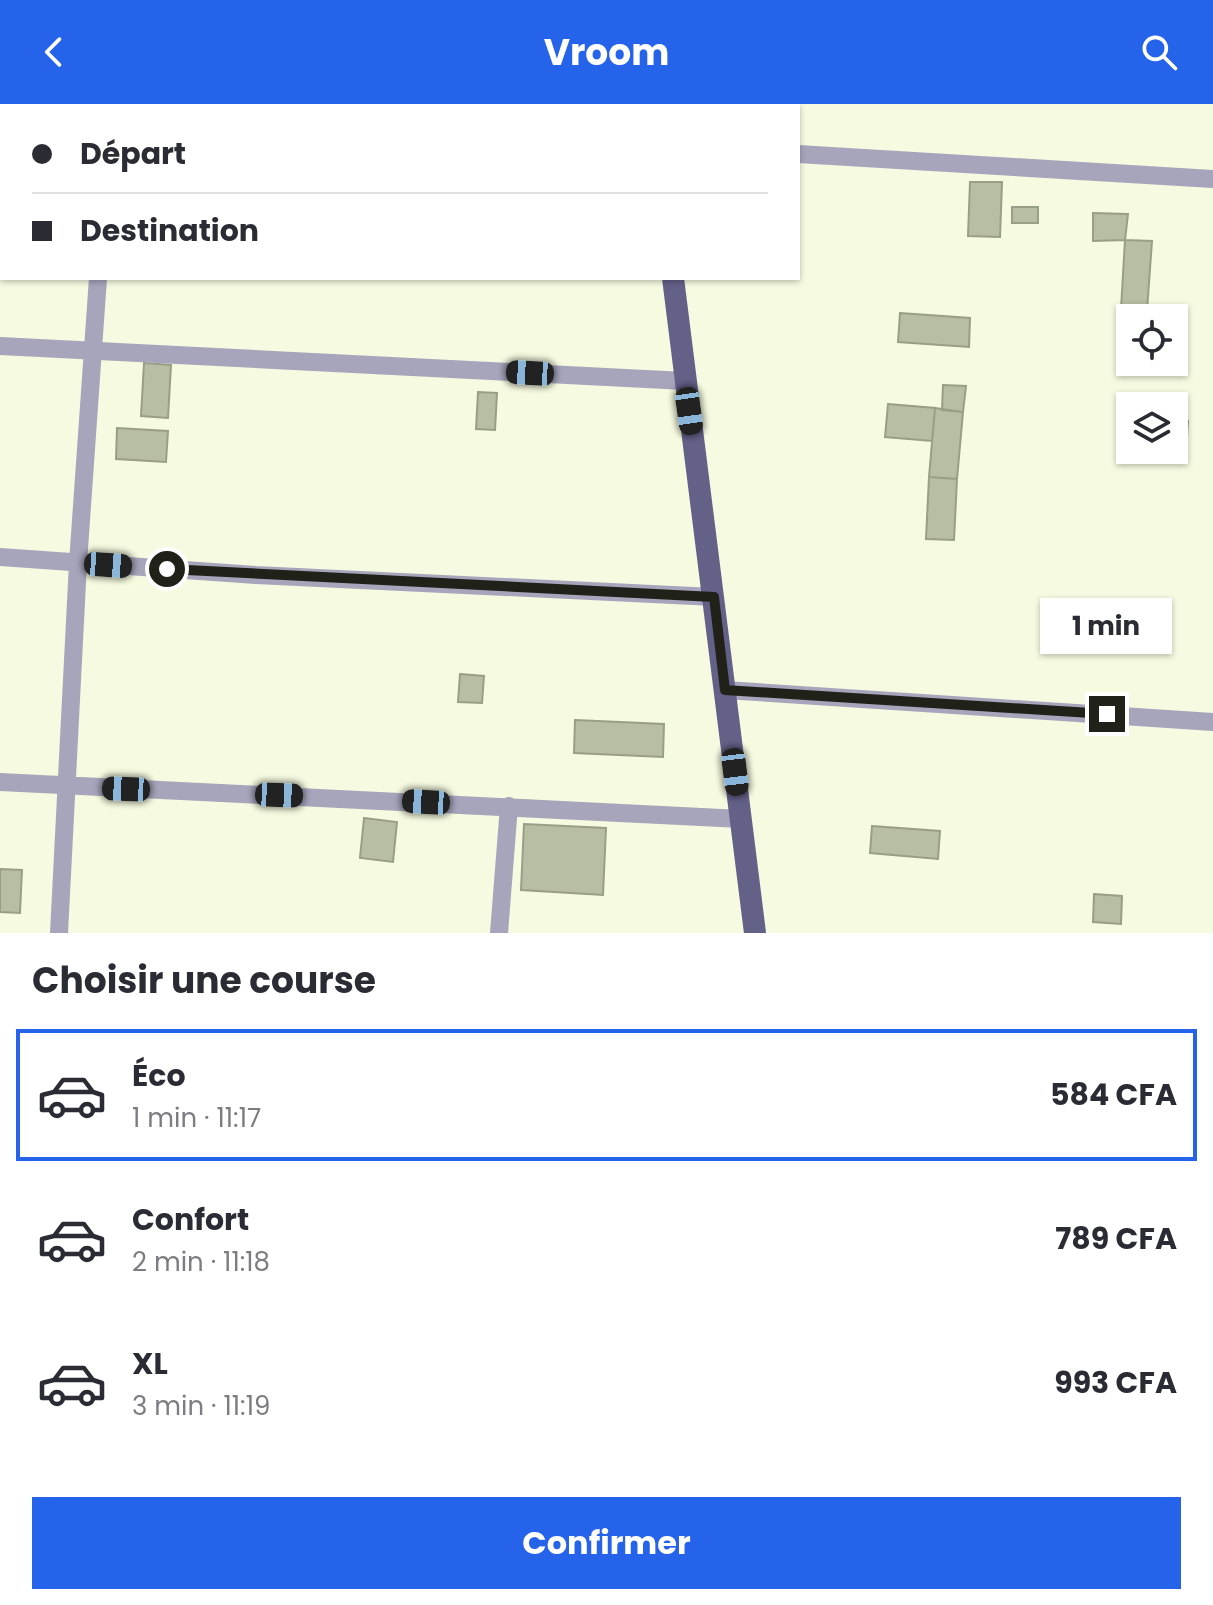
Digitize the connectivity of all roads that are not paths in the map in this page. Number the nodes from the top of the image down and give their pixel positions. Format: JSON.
{"nodes":[{"id":1,"x":800,"y":154,"type":"edge"},
{"id":2,"x":1213,"y":179,"type":"edge"},
{"id":3,"x":98,"y":280,"type":"edge"},
{"id":4,"x":673,"y":280,"type":"edge"},
{"id":5,"x":0,"y":346,"type":"edge"},
{"id":6,"x":95,"y":350,"type":"junction"},
{"id":7,"x":685,"y":381,"type":"junction"},
{"id":8,"x":0,"y":557,"type":"edge"},
{"id":9,"x":78,"y":563,"type":"junction"},
{"id":10,"x":714,"y":597,"type":"junction"},
{"id":11,"x":725,"y":690,"type":"junction"},
{"id":12,"x":1213,"y":722,"type":"edge"},
{"id":13,"x":0,"y":782,"type":"edge"},
{"id":14,"x":65,"y":787,"type":"junction"},
{"id":15,"x":509,"y":806,"type":"junction"},
{"id":16,"x":741,"y":819,"type":"junction"},
{"id":17,"x":59,"y":933,"type":"edge"},
{"id":18,"x":499,"y":933,"type":"edge"},
{"id":19,"x":755,"y":933,"type":"edge"}],
"edges":[{"from":1,"to":2,"type":"street"},
{"from":3,"to":6,"type":"street"},
{"from":4,"to":7,"type":"main road"},
{"from":5,"to":6,"type":"street"},
{"from":6,"to":7,"type":"street"},
{"from":6,"to":9,"type":"street"},
{"from":7,"to":10,"type":"main road"},
{"from":8,"to":9,"type":"street"},
{"from":9,"to":10,"type":"street"},
{"from":9,"to":14,"type":"street"},
{"from":10,"to":11,"type":"main road"},
{"from":11,"to":12,"type":"street"},
{"from":11,"to":16,"type":"main road"},
{"from":13,"to":14,"type":"street"},
{"from":14,"to":15,"type":"street"},
{"from":14,"to":17,"type":"street"},
{"from":15,"to":16,"type":"street"},
{"from":15,"to":18,"type":"street"},
{"from":16,"to":19,"type":"main road"}]}
